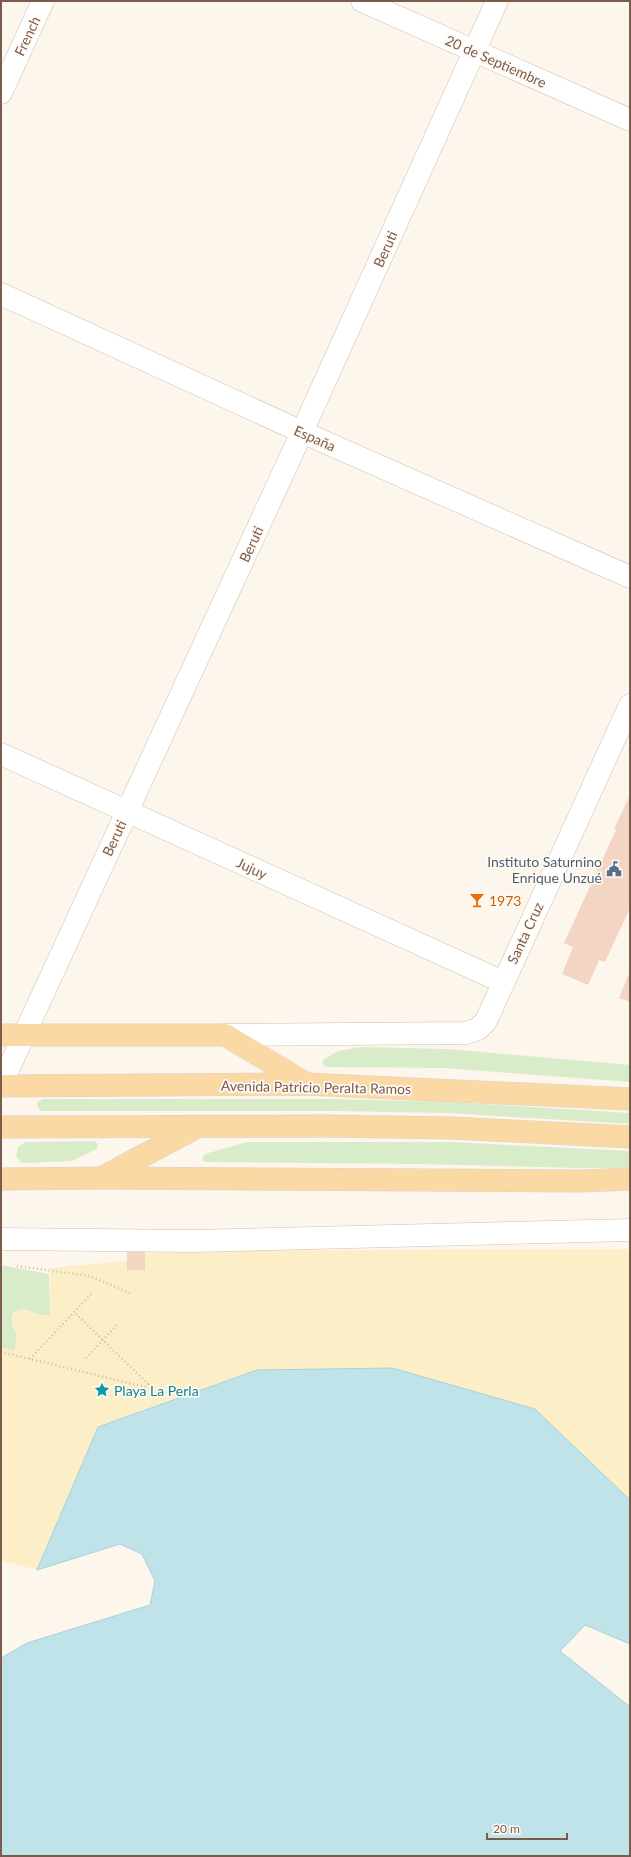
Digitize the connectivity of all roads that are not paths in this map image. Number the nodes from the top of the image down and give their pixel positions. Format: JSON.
{"nodes":[{"id":1,"x":43,"y":1,"type":"edge"},
{"id":2,"x":362,"y":1,"type":"edge"},
{"id":3,"x":497,"y":1,"type":"edge"},
{"id":4,"x":474,"y":52,"type":"junction"},
{"id":5,"x":1,"y":93,"type":"edge"},
{"id":6,"x":630,"y":120,"type":"edge"},
{"id":7,"x":1,"y":294,"type":"edge"},
{"id":8,"x":302,"y":432,"type":"junction"},
{"id":9,"x":630,"y":577,"type":"edge"},
{"id":10,"x":630,"y":705,"type":"edge"},
{"id":11,"x":1,"y":754,"type":"edge"},
{"id":12,"x":127,"y":811,"type":"junction"},
{"id":13,"x":503,"y":982,"type":"junction"},
{"id":14,"x":24,"y":1034,"type":"junction"},
{"id":15,"x":1,"y":1035,"type":"edge"},
{"id":16,"x":225,"y":1035,"type":"junction"},
{"id":17,"x":308,"y":1084,"type":"junction"},
{"id":18,"x":1,"y":1086,"type":"edge"},
{"id":19,"x":630,"y":1099,"type":"edge"},
{"id":20,"x":1,"y":1127,"type":"edge"},
{"id":21,"x":197,"y":1127,"type":"junction"},
{"id":22,"x":630,"y":1137,"type":"edge"},
{"id":23,"x":103,"y":1178,"type":"junction"},
{"id":24,"x":1,"y":1179,"type":"edge"},
{"id":25,"x":630,"y":1179,"type":"edge"},
{"id":26,"x":630,"y":1230,"type":"edge"},
{"id":27,"x":1,"y":1239,"type":"edge"}],
"edges":[{"from":1,"to":5,"type":"street","name":"French"},
{"from":2,"to":4,"type":"street","name":"20 de Septiembre"},
{"from":3,"to":4,"type":"street","name":"Beruti"},
{"from":4,"to":6,"type":"street","name":"20 de Septiembre"},
{"from":4,"to":8,"type":"street","name":"Beruti"},
{"from":7,"to":8,"type":"street","name":"España"},
{"from":8,"to":9,"type":"street","name":"España"},
{"from":8,"to":12,"type":"street","name":"Beruti"},
{"from":10,"to":13,"type":"street","name":"Santa Cruz"},
{"from":11,"to":12,"type":"street","name":"Jujuy"},
{"from":12,"to":13,"type":"street","name":"Jujuy"},
{"from":12,"to":14,"type":"street","name":"Beruti"},
{"from":13,"to":16,"type":"street","name":"Santa Cruz"},
{"from":14,"to":15,"type":"main road"},
{"from":14,"to":16,"type":"main road"},
{"from":14,"to":18,"type":"street","name":"Beruti"},
{"from":16,"to":17,"type":"main road"},
{"from":17,"to":18,"type":"main road","name":"Avenida Patricio Peralta Ramos"},
{"from":17,"to":19,"type":"main road","name":"Avenida Patricio Peralta Ramos"},
{"from":20,"to":21,"type":"main road"},
{"from":21,"to":22,"type":"main road"},
{"from":21,"to":23,"type":"main road"},
{"from":23,"to":24,"type":"main road"},
{"from":23,"to":25,"type":"main road"},
{"from":26,"to":27,"type":"street"}]}
